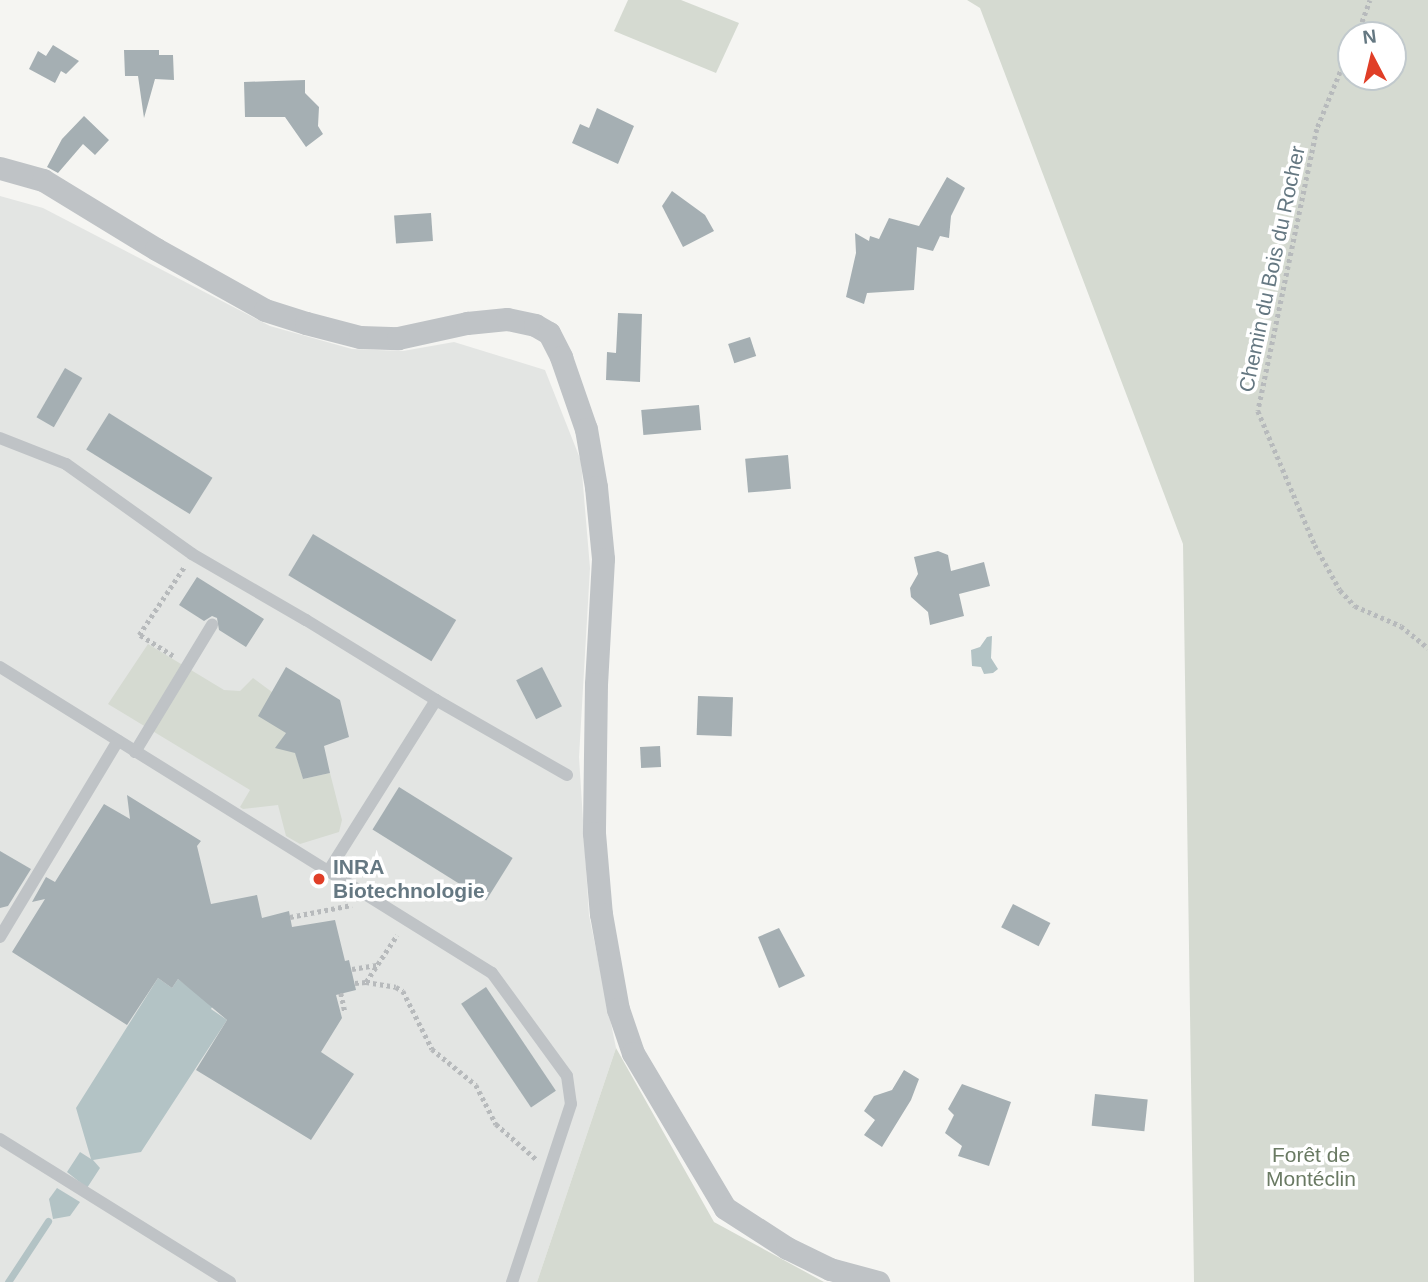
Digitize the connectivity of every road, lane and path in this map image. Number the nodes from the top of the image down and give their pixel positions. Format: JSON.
{"nodes":[{"id":1,"x":1370,"y":0,"type":"edge"},
{"id":2,"x":1362,"y":21,"type":"edge"},
{"id":3,"x":1337,"y":80,"type":"edge"},
{"id":4,"x":0,"y":168,"type":"edge"},
{"id":5,"x":0,"y":439,"type":"edge"},
{"id":6,"x":192,"y":555,"type":"junction"},
{"id":7,"x":212,"y":625,"type":"dead end"},
{"id":8,"x":1428,"y":648,"type":"edge"},
{"id":9,"x":188,"y":665,"type":"junction"},
{"id":10,"x":0,"y":667,"type":"edge"},
{"id":11,"x":436,"y":700,"type":"junction"},
{"id":12,"x":118,"y":741,"type":"junction"},
{"id":13,"x":135,"y":751,"type":"junction"},
{"id":14,"x":567,"y":775,"type":"dead end"},
{"id":15,"x":329,"y":870,"type":"junction"},
{"id":16,"x":353,"y":905,"type":"dead end"},
{"id":17,"x":290,"y":917,"type":"dead end"},
{"id":18,"x":407,"y":919,"type":"junction"},
{"id":19,"x":0,"y":937,"type":"edge"},
{"id":20,"x":378,"y":965,"type":"junction"},
{"id":21,"x":352,"y":969,"type":"dead end"},
{"id":22,"x":366,"y":982,"type":"junction"},
{"id":23,"x":355,"y":983,"type":"dead end"},
{"id":24,"x":341,"y":993,"type":"dead end"},
{"id":25,"x":345,"y":1012,"type":"dead end"},
{"id":26,"x":0,"y":1139,"type":"edge"},
{"id":27,"x":548,"y":1172,"type":"junction"},
{"id":28,"x":230,"y":1282,"type":"edge"},
{"id":29,"x":512,"y":1282,"type":"edge"},
{"id":30,"x":878,"y":1282,"type":"edge"}],
"edges":[{"from":1,"to":2,"type":"path"},
{"from":3,"to":8,"type":"path","name":"Chemin du Bois du Rocher"},
{"from":4,"to":30,"type":"street"},
{"from":5,"to":6,"type":"lane"},
{"from":6,"to":9,"type":"path"},
{"from":6,"to":11,"type":"lane"},
{"from":7,"to":9,"type":"lane"},
{"from":9,"to":13,"type":"lane"},
{"from":10,"to":12,"type":"lane"},
{"from":11,"to":14,"type":"lane"},
{"from":11,"to":15,"type":"lane"},
{"from":12,"to":13,"type":"lane"},
{"from":12,"to":19,"type":"lane"},
{"from":13,"to":15,"type":"lane"},
{"from":15,"to":18,"type":"lane"},
{"from":16,"to":17,"type":"path"},
{"from":18,"to":20,"type":"path"},
{"from":18,"to":27,"type":"lane"},
{"from":20,"to":21,"type":"path"},
{"from":20,"to":22,"type":"path"},
{"from":22,"to":23,"type":"path"},
{"from":22,"to":27,"type":"path"},
{"from":24,"to":25,"type":"path"},
{"from":26,"to":28,"type":"lane"},
{"from":27,"to":29,"type":"lane"}]}
